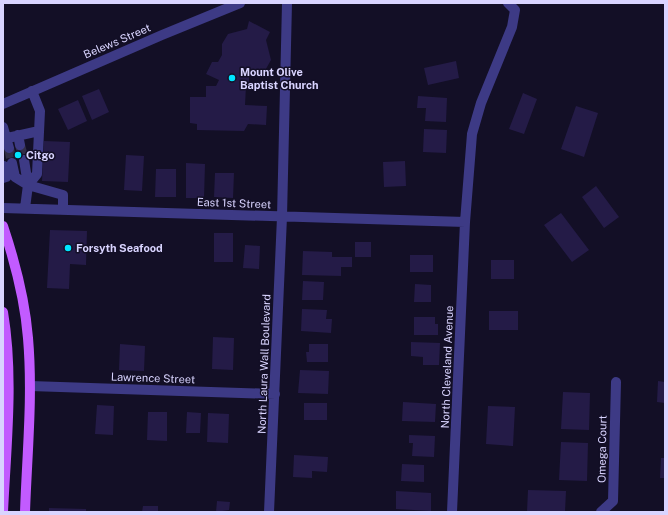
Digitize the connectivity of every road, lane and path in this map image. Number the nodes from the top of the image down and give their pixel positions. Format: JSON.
{"nodes":[{"id":1,"x":240,"y":3,"type":"edge"},
{"id":2,"x":287,"y":3,"type":"edge"},
{"id":3,"x":511,"y":6,"type":"edge"},
{"id":4,"x":32,"y":91,"type":"junction"},
{"id":5,"x":3,"y":104,"type":"edge"},
{"id":6,"x":3,"y":127,"type":"edge"},
{"id":7,"x":39,"y":131,"type":"junction"},
{"id":8,"x":5,"y":138,"type":"edge"},
{"id":9,"x":9,"y":148,"type":"tunnel mouth"},
{"id":10,"x":24,"y":160,"type":"tunnel mouth"},
{"id":11,"x":8,"y":164,"type":"tunnel mouth"},
{"id":12,"x":8,"y":177,"type":"edge"},
{"id":13,"x":28,"y":185,"type":"junction"},
{"id":14,"x":3,"y":208,"type":"edge"},
{"id":15,"x":25,"y":208,"type":"junction"},
{"id":16,"x":63,"y":210,"type":"junction"},
{"id":17,"x":282,"y":217,"type":"junction"},
{"id":18,"x":465,"y":222,"type":"junction"},
{"id":19,"x":3,"y":226,"type":"edge"},
{"id":20,"x":3,"y":312,"type":"edge"},
{"id":21,"x":616,"y":382,"type":"dead end"},
{"id":22,"x":30,"y":386,"type":"junction"},
{"id":23,"x":275,"y":394,"type":"junction"},
{"id":24,"x":3,"y":512,"type":"edge"},
{"id":25,"x":25,"y":512,"type":"edge"},
{"id":26,"x":269,"y":512,"type":"edge"},
{"id":27,"x":452,"y":512,"type":"edge"},
{"id":28,"x":601,"y":512,"type":"edge"}],
"edges":[{"from":1,"to":4,"type":"street","name":"Belews Street"},
{"from":2,"to":17,"type":"street","name":"North Laura Wall Boulevard"},
{"from":3,"to":18,"type":"street","name":"North Cleveland Avenue"},
{"from":4,"to":5,"type":"street","name":"Belews Street"},
{"from":4,"to":7,"type":"street"},
{"from":6,"to":8,"type":"street"},
{"from":7,"to":8,"type":"street"},
{"from":7,"to":13,"type":"street"},
{"from":8,"to":9,"type":"street"},
{"from":10,"to":13,"type":"street"},
{"from":11,"to":12,"type":"street"},
{"from":12,"to":13,"type":"street"},
{"from":13,"to":15,"type":"street"},
{"from":13,"to":16,"type":"street"},
{"from":14,"to":15,"type":"street","name":"East 1st Street"},
{"from":15,"to":16,"type":"street","name":"East 1st Street"},
{"from":16,"to":17,"type":"street","name":"East 1st Street"},
{"from":17,"to":18,"type":"street","name":"East 1st Street"},
{"from":17,"to":23,"type":"street","name":"North Laura Wall Boulevard"},
{"from":18,"to":27,"type":"street","name":"North Cleveland Avenue"},
{"from":19,"to":22,"type":"main road"},
{"from":20,"to":24,"type":"main road"},
{"from":21,"to":28,"type":"street","name":"Omega Court"},
{"from":22,"to":23,"type":"street","name":"Lawrence Street"},
{"from":22,"to":25,"type":"main road"},
{"from":23,"to":26,"type":"street","name":"North Laura Wall Boulevard"}]}
